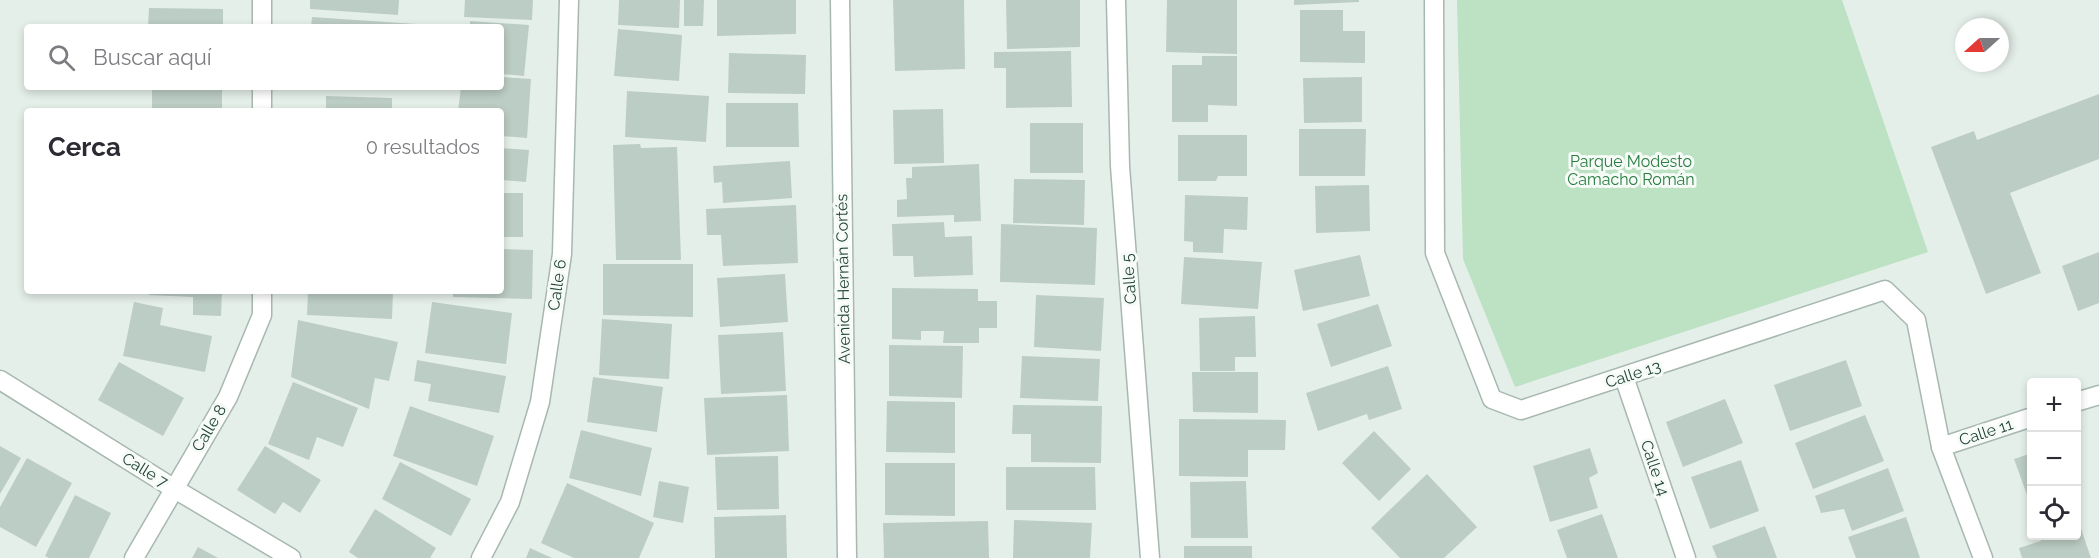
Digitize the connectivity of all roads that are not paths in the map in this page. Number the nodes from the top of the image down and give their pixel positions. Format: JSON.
{"nodes":[{"id":1,"x":262,"y":0,"type":"edge"},
{"id":2,"x":568,"y":0,"type":"edge"},
{"id":3,"x":840,"y":0,"type":"edge"},
{"id":4,"x":1116,"y":0,"type":"edge"},
{"id":5,"x":1434,"y":0,"type":"edge"},
{"id":6,"x":262,"y":24,"type":"edge"},
{"id":7,"x":262,"y":90,"type":"edge"},
{"id":8,"x":262,"y":108,"type":"edge"},
{"id":9,"x":262,"y":294,"type":"edge"},
{"id":10,"x":1624,"y":377,"type":"junction"},
{"id":11,"x":0,"y":380,"type":"edge"},
{"id":12,"x":2099,"y":394,"type":"edge"},
{"id":13,"x":2081,"y":400,"type":"edge"},
{"id":14,"x":2027,"y":418,"type":"edge"},
{"id":15,"x":1941,"y":447,"type":"junction"},
{"id":16,"x":173,"y":488,"type":"junction"},
{"id":17,"x":134,"y":558,"type":"edge"},
{"id":18,"x":291,"y":558,"type":"edge"},
{"id":19,"x":481,"y":558,"type":"edge"},
{"id":20,"x":847,"y":558,"type":"edge"},
{"id":21,"x":1150,"y":558,"type":"edge"},
{"id":22,"x":1686,"y":558,"type":"edge"},
{"id":23,"x":1983,"y":558,"type":"edge"}],
"edges":[{"from":1,"to":6,"type":"street"},
{"from":2,"to":19,"type":"street","name":"Calle 6"},
{"from":3,"to":20,"type":"street","name":"Avenida Hernán Cortés"},
{"from":4,"to":21,"type":"street","name":"Calle 5"},
{"from":5,"to":10,"type":"street","name":"Calle 13"},
{"from":7,"to":8,"type":"street"},
{"from":9,"to":16,"type":"street","name":"Calle 8"},
{"from":10,"to":15,"type":"street","name":"Calle 13"},
{"from":10,"to":22,"type":"street","name":"Calle 14"},
{"from":11,"to":16,"type":"street","name":"Calle 7"},
{"from":12,"to":13,"type":"street"},
{"from":14,"to":15,"type":"street","name":"Calle 11"},
{"from":15,"to":23,"type":"street","name":"Calle 13"},
{"from":16,"to":17,"type":"street","name":"Calle 8"},
{"from":16,"to":18,"type":"street","name":"Calle 7"}]}
